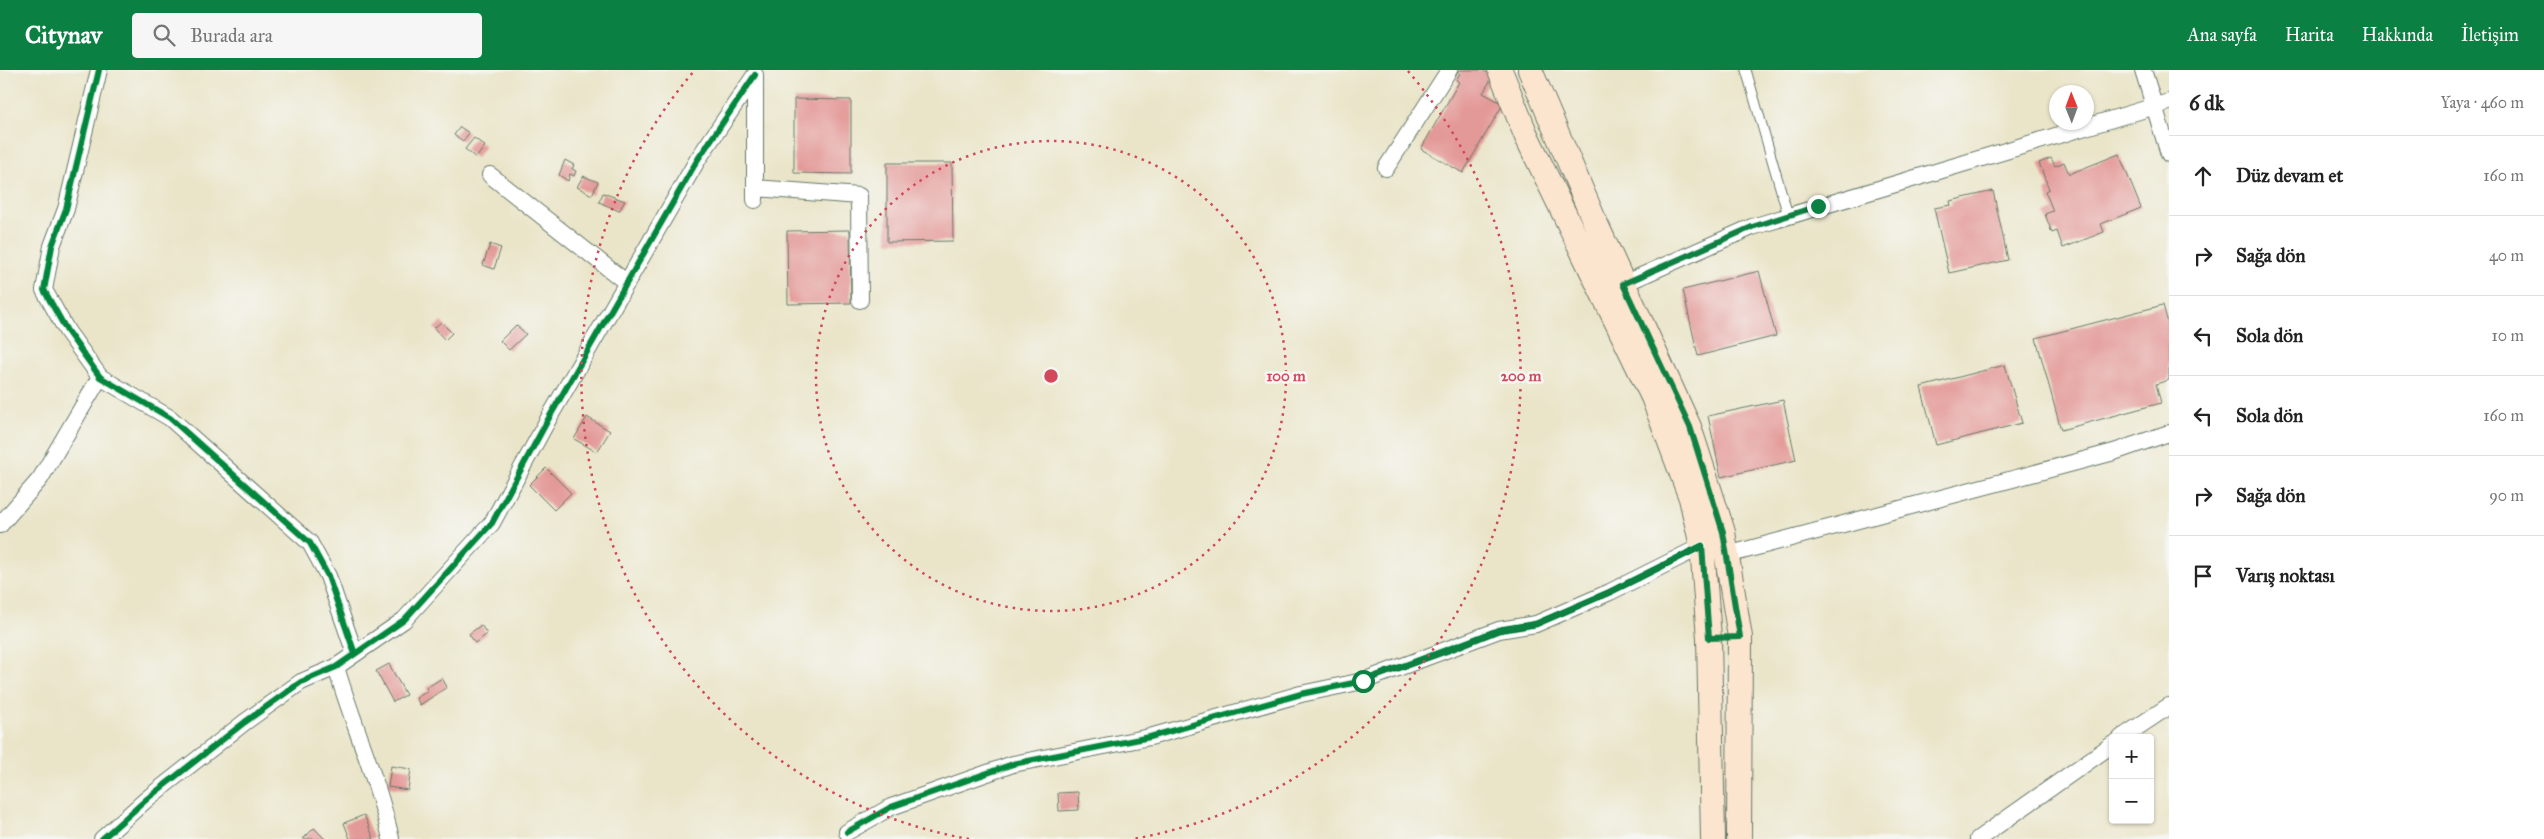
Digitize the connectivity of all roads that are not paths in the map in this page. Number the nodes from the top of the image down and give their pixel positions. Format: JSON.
{"nodes":[{"id":1,"x":99,"y":70,"type":"edge"},
{"id":2,"x":1449,"y":70,"type":"edge"},
{"id":3,"x":1500,"y":70,"type":"edge"},
{"id":4,"x":1530,"y":70,"type":"edge"},
{"id":5,"x":1746,"y":70,"type":"edge"},
{"id":6,"x":2143,"y":70,"type":"edge"},
{"id":7,"x":755,"y":73,"type":"edge"},
{"id":8,"x":2162,"y":105,"type":"edge"},
{"id":9,"x":2169,"y":154,"type":"edge"},
{"id":10,"x":1386,"y":168,"type":"dead end"},
{"id":11,"x":490,"y":175,"type":"dead end"},
{"id":12,"x":1788,"y":215,"type":"junction"},
{"id":13,"x":627,"y":283,"type":"junction"},
{"id":14,"x":1623,"y":284,"type":"junction"},
{"id":15,"x":860,"y":300,"type":"dead end"},
{"id":16,"x":100,"y":377,"type":"junction"},
{"id":17,"x":2169,"y":433,"type":"edge"},
{"id":18,"x":0,"y":525,"type":"edge"},
{"id":19,"x":1702,"y":546,"type":"junction"},
{"id":20,"x":1727,"y":555,"type":"junction"},
{"id":21,"x":1740,"y":637,"type":"junction"},
{"id":22,"x":1709,"y":638,"type":"junction"},
{"id":23,"x":356,"y":654,"type":"junction"},
{"id":24,"x":336,"y":667,"type":"junction"},
{"id":25,"x":2169,"y":706,"type":"edge"},
{"id":26,"x":2128,"y":734,"type":"edge"},
{"id":27,"x":2109,"y":747,"type":"edge"},
{"id":28,"x":847,"y":832,"type":"dead end"},
{"id":29,"x":102,"y":839,"type":"edge"},
{"id":30,"x":391,"y":839,"type":"edge"},
{"id":31,"x":1713,"y":839,"type":"edge"},
{"id":32,"x":1738,"y":839,"type":"edge"},
{"id":33,"x":1978,"y":839,"type":"edge"}],
"edges":[{"from":1,"to":16,"type":"street"},
{"from":2,"to":10,"type":"street"},
{"from":3,"to":19,"type":"main road"},
{"from":4,"to":14,"type":"main road"},
{"from":5,"to":12,"type":"lane"},
{"from":6,"to":8,"type":"street"},
{"from":7,"to":13,"type":"street"},
{"from":7,"to":15,"type":"street"},
{"from":8,"to":9,"type":"street"},
{"from":8,"to":12,"type":"street"},
{"from":11,"to":13,"type":"street"},
{"from":12,"to":14,"type":"street"},
{"from":13,"to":23,"type":"street"},
{"from":14,"to":20,"type":"main road"},
{"from":16,"to":18,"type":"street"},
{"from":16,"to":23,"type":"street"},
{"from":17,"to":20,"type":"street"},
{"from":19,"to":22,"type":"main road"},
{"from":19,"to":28,"type":"street"},
{"from":20,"to":21,"type":"main road"},
{"from":21,"to":22,"type":"main road"},
{"from":21,"to":32,"type":"main road"},
{"from":22,"to":31,"type":"main road"},
{"from":23,"to":24,"type":"street"},
{"from":24,"to":29,"type":"street"},
{"from":24,"to":30,"type":"street"},
{"from":25,"to":26,"type":"street"},
{"from":27,"to":33,"type":"street"}]}
